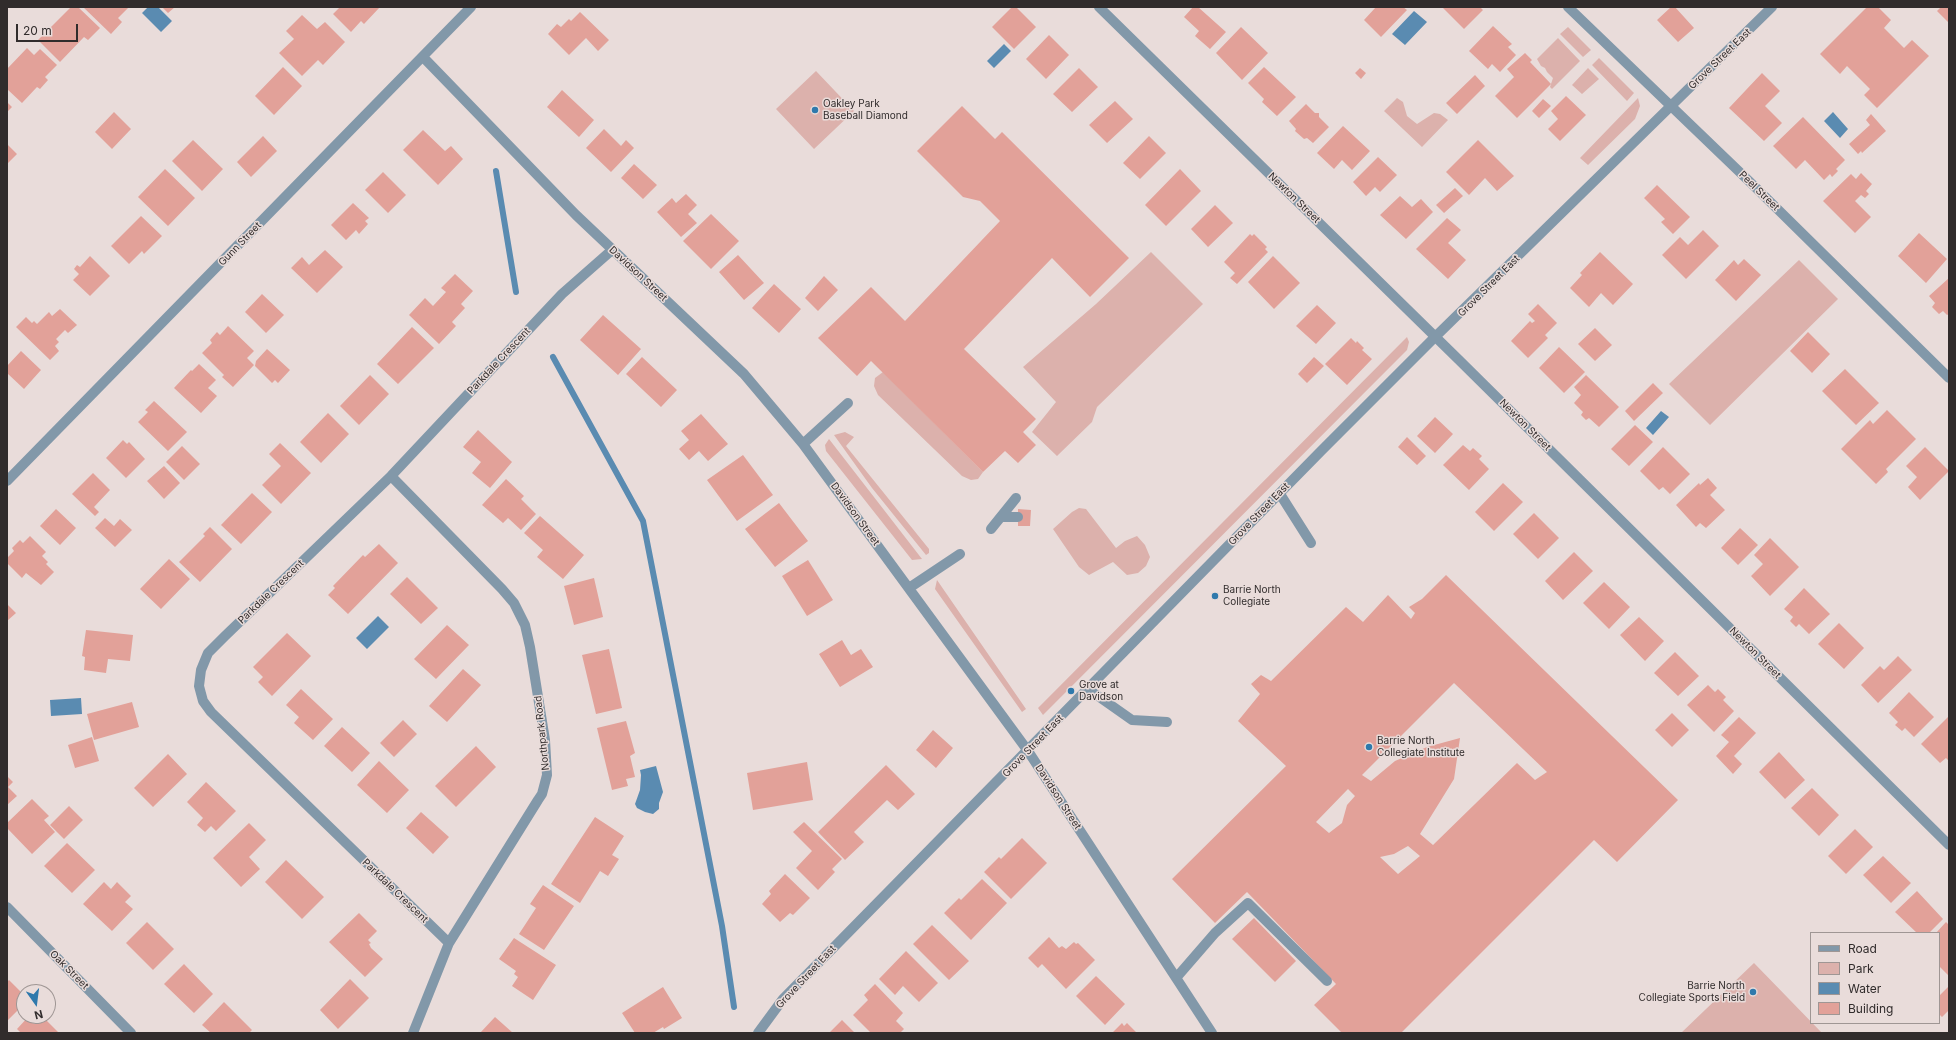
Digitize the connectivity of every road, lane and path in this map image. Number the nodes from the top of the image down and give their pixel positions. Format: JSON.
{"nodes":[{"id":1,"x":471,"y":7,"type":"edge"},
{"id":2,"x":1099,"y":7,"type":"edge"},
{"id":3,"x":1568,"y":7,"type":"edge"},
{"id":4,"x":1772,"y":7,"type":"edge"},
{"id":5,"x":423,"y":57,"type":"junction"},
{"id":6,"x":1670,"y":106,"type":"junction"},
{"id":7,"x":612,"y":250,"type":"junction"},
{"id":8,"x":1435,"y":337,"type":"junction"},
{"id":9,"x":1949,"y":378,"type":"edge"},
{"id":10,"x":848,"y":403,"type":"dead end"},
{"id":11,"x":803,"y":444,"type":"junction"},
{"id":12,"x":391,"y":476,"type":"junction"},
{"id":13,"x":7,"y":480,"type":"edge"},
{"id":14,"x":1280,"y":494,"type":"junction"},
{"id":15,"x":1016,"y":498,"type":"dead end"},
{"id":16,"x":1002,"y":517,"type":"junction"},
{"id":17,"x":1018,"y":517,"type":"dead end"},
{"id":18,"x":991,"y":529,"type":"dead end"},
{"id":19,"x":1311,"y":543,"type":"dead end"},
{"id":20,"x":960,"y":554,"type":"dead end"},
{"id":21,"x":909,"y":588,"type":"junction"},
{"id":22,"x":1088,"y":689,"type":"junction"},
{"id":23,"x":1167,"y":722,"type":"dead end"},
{"id":24,"x":1028,"y":751,"type":"junction"},
{"id":25,"x":1949,"y":846,"type":"edge"},
{"id":26,"x":7,"y":907,"type":"edge"},
{"id":27,"x":449,"y":943,"type":"junction"},
{"id":28,"x":1176,"y":978,"type":"junction"},
{"id":29,"x":1327,"y":981,"type":"dead end"},
{"id":30,"x":131,"y":1033,"type":"edge"},
{"id":31,"x":413,"y":1033,"type":"edge"},
{"id":32,"x":758,"y":1033,"type":"edge"},
{"id":33,"x":1212,"y":1033,"type":"edge"}],
"edges":[{"from":1,"to":5,"type":"street","name":"Gunn Street"},
{"from":2,"to":8,"type":"street","name":"Newton Street"},
{"from":3,"to":6,"type":"street","name":"Peel Street"},
{"from":4,"to":6,"type":"street","name":"Grove Street East"},
{"from":5,"to":7,"type":"street","name":"Davidson Street"},
{"from":5,"to":13,"type":"street","name":"Gunn Street"},
{"from":6,"to":8,"type":"street","name":"Grove Street East"},
{"from":6,"to":9,"type":"street","name":"Peel Street"},
{"from":7,"to":11,"type":"street","name":"Davidson Street"},
{"from":7,"to":12,"type":"street","name":"Parkdale Crescent"},
{"from":8,"to":14,"type":"street","name":"Grove Street East"},
{"from":8,"to":25,"type":"street","name":"Newton Street"},
{"from":10,"to":11,"type":"street"},
{"from":11,"to":21,"type":"street","name":"Davidson Street"},
{"from":12,"to":27,"type":"street","name":"Northpark Road"},
{"from":12,"to":27,"type":"street","name":"Parkdale Crescent"},
{"from":14,"to":19,"type":"street"},
{"from":14,"to":22,"type":"street","name":"Grove Street East"},
{"from":15,"to":16,"type":"street"},
{"from":16,"to":17,"type":"street"},
{"from":16,"to":18,"type":"street"},
{"from":20,"to":21,"type":"street"},
{"from":21,"to":24,"type":"street","name":"Davidson Street"},
{"from":22,"to":23,"type":"street"},
{"from":22,"to":24,"type":"street","name":"Grove Street East"},
{"from":24,"to":28,"type":"street","name":"Davidson Street"},
{"from":24,"to":32,"type":"street","name":"Grove Street East"},
{"from":26,"to":30,"type":"street","name":"Oak Street"},
{"from":27,"to":31,"type":"street","name":"Northpark Road"},
{"from":28,"to":29,"type":"street"},
{"from":28,"to":33,"type":"street","name":"Davidson Street"}]}
